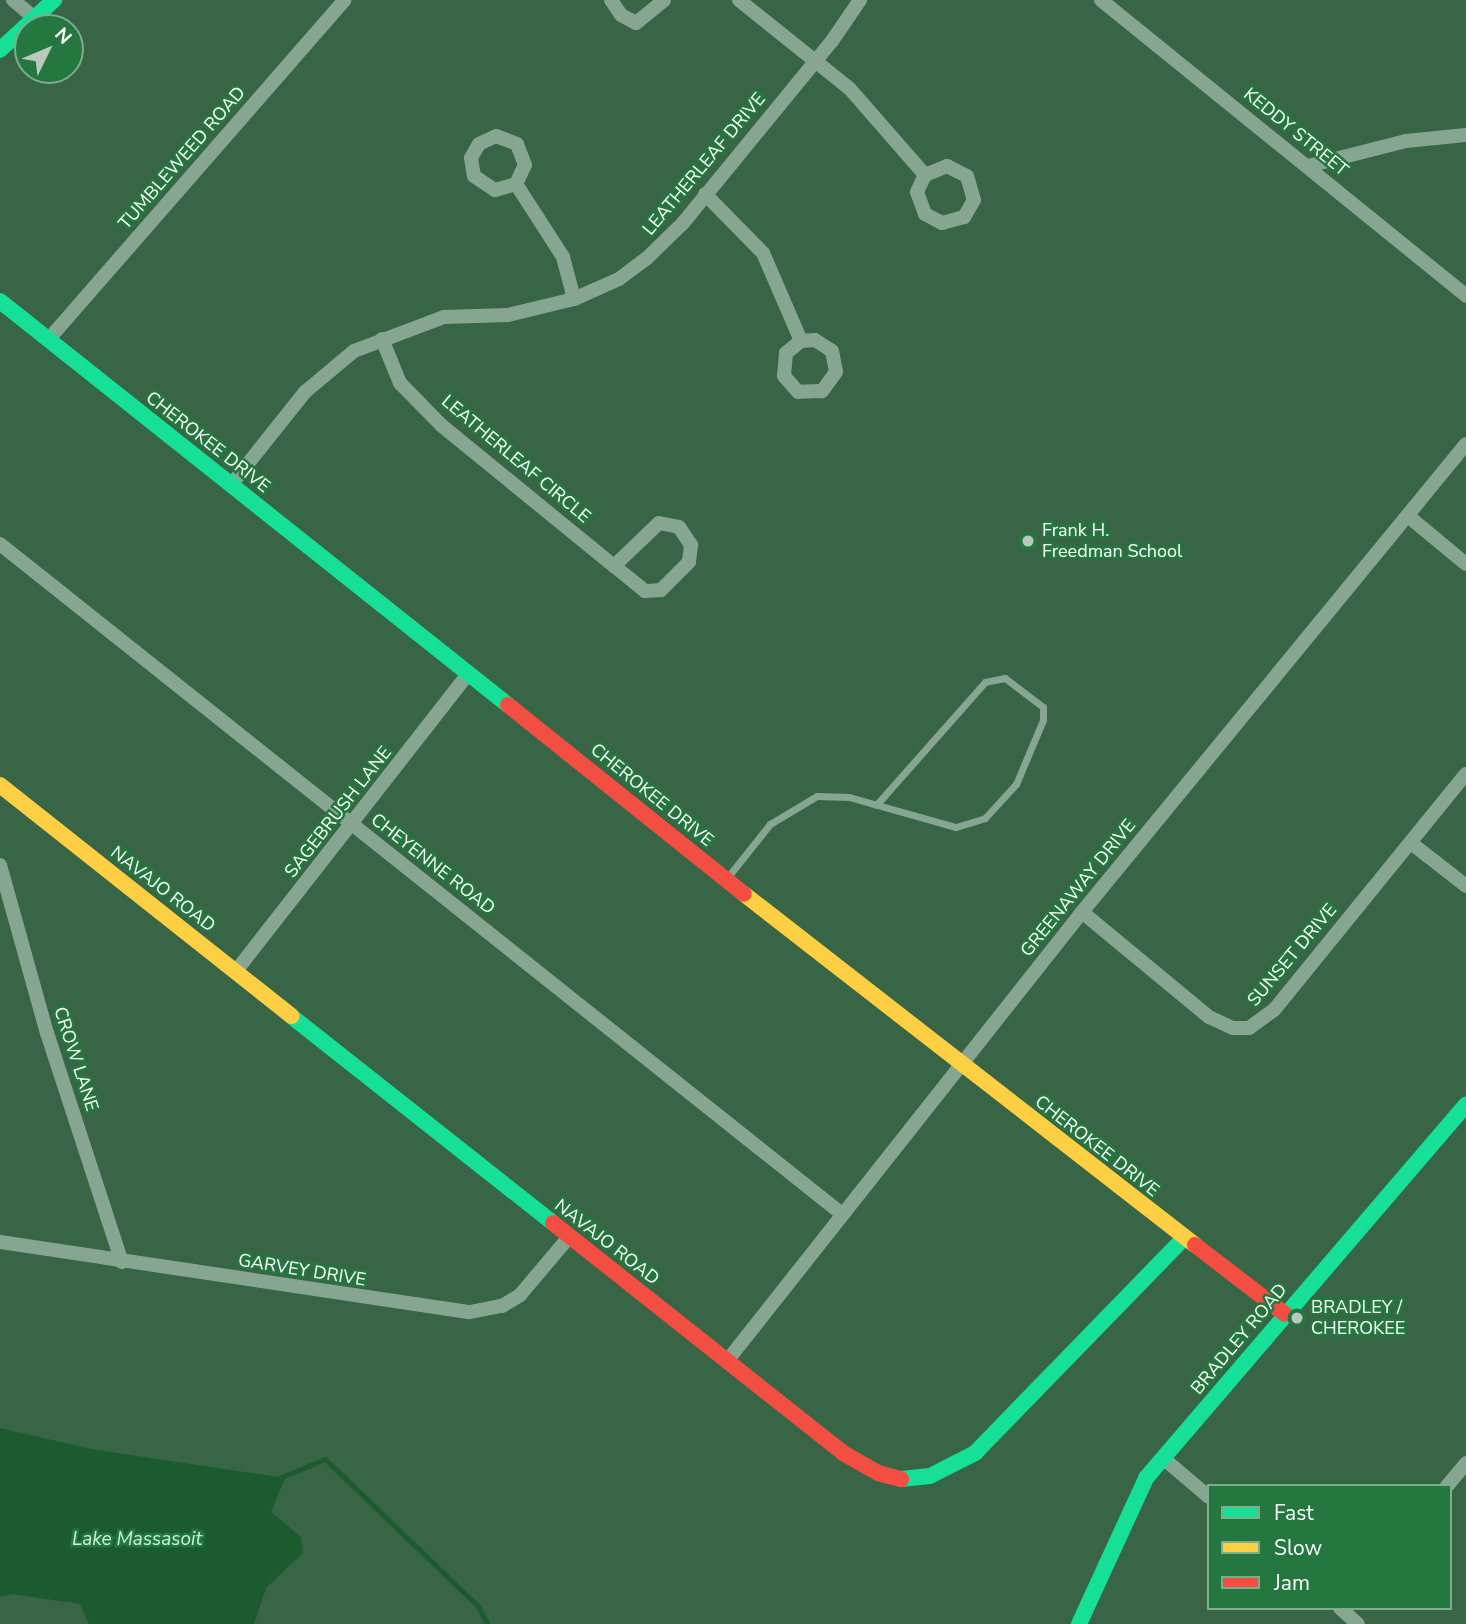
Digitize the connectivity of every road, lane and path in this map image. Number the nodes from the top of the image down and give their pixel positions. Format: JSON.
{"nodes":[{"id":1,"x":13,"y":0,"type":"edge"},
{"id":2,"x":54,"y":0,"type":"edge"},
{"id":3,"x":345,"y":0,"type":"edge"},
{"id":4,"x":611,"y":0,"type":"edge"},
{"id":5,"x":664,"y":0,"type":"edge"},
{"id":6,"x":739,"y":0,"type":"edge"},
{"id":7,"x":860,"y":0,"type":"edge"},
{"id":8,"x":1101,"y":0,"type":"edge"},
{"id":9,"x":29,"y":14,"type":"edge"},
{"id":10,"x":37,"y":14,"type":"edge"},
{"id":11,"x":14,"y":36,"type":"edge"},
{"id":12,"x":0,"y":50,"type":"edge"},
{"id":13,"x":815,"y":62,"type":"junction"},
{"id":14,"x":1466,"y":135,"type":"edge"},
{"id":15,"x":1308,"y":166,"type":"junction"},
{"id":16,"x":925,"y":175,"type":"junction"},
{"id":17,"x":516,"y":184,"type":"dead end"},
{"id":18,"x":705,"y":194,"type":"junction"},
{"id":19,"x":1466,"y":296,"type":"edge"},
{"id":20,"x":574,"y":299,"type":"junction"},
{"id":21,"x":0,"y":301,"type":"edge"},
{"id":22,"x":382,"y":339,"type":"junction"},
{"id":23,"x":48,"y":340,"type":"junction"},
{"id":24,"x":801,"y":341,"type":"dead end"},
{"id":25,"x":1466,"y":444,"type":"edge"},
{"id":26,"x":231,"y":485,"type":"junction"},
{"id":27,"x":1408,"y":516,"type":"junction"},
{"id":28,"x":0,"y":544,"type":"edge"},
{"id":29,"x":1466,"y":564,"type":"edge"},
{"id":30,"x":614,"y":566,"type":"junction"},
{"id":31,"x":468,"y":674,"type":"junction"},
{"id":32,"x":1466,"y":774,"type":"edge"},
{"id":33,"x":0,"y":785,"type":"edge"},
{"id":34,"x":876,"y":805,"type":"junction"},
{"id":35,"x":354,"y":825,"type":"junction"},
{"id":36,"x":1411,"y":843,"type":"junction"},
{"id":37,"x":0,"y":865,"type":"edge"},
{"id":38,"x":726,"y":879,"type":"junction"},
{"id":39,"x":1466,"y":886,"type":"edge"},
{"id":40,"x":1082,"y":912,"type":"junction"},
{"id":41,"x":236,"y":971,"type":"junction"},
{"id":42,"x":961,"y":1066,"type":"junction"},
{"id":43,"x":1466,"y":1104,"type":"edge"},
{"id":44,"x":842,"y":1214,"type":"junction"},
{"id":45,"x":569,"y":1237,"type":"junction"},
{"id":46,"x":1184,"y":1238,"type":"junction"},
{"id":47,"x":0,"y":1242,"type":"edge"},
{"id":48,"x":122,"y":1262,"type":"junction"},
{"id":49,"x":1285,"y":1314,"type":"junction"},
{"id":50,"x":727,"y":1362,"type":"junction"},
{"id":51,"x":1163,"y":1458,"type":"junction"},
{"id":52,"x":1466,"y":1463,"type":"edge"},
{"id":53,"x":1449,"y":1484,"type":"edge"},
{"id":54,"x":1207,"y":1495,"type":"edge"},
{"id":55,"x":1342,"y":1610,"type":"edge"},
{"id":56,"x":1079,"y":1624,"type":"edge"},
{"id":57,"x":1358,"y":1624,"type":"edge"}],
"edges":[{"from":1,"to":9,"type":"street"},
{"from":2,"to":10,"type":"street"},
{"from":3,"to":23,"type":"street","name":"TUMBLEWEED ROAD"},
{"from":4,"to":5,"type":"street"},
{"from":6,"to":13,"type":"street"},
{"from":7,"to":13,"type":"street","name":"LEATHERLEAF DRIVE"},
{"from":8,"to":15,"type":"street","name":"KEDDY STREET"},
{"from":11,"to":12,"type":"street"},
{"from":13,"to":16,"type":"street"},
{"from":13,"to":18,"type":"street","name":"LEATHERLEAF DRIVE"},
{"from":14,"to":15,"type":"street"},
{"from":15,"to":19,"type":"street","name":"KEDDY STREET"},
{"from":16,"to":16,"type":"street"},
{"from":17,"to":20,"type":"street"},
{"from":18,"to":20,"type":"street","name":"LEATHERLEAF DRIVE"},
{"from":18,"to":24,"type":"street"},
{"from":20,"to":22,"type":"street","name":"LEATHERLEAF DRIVE"},
{"from":21,"to":23,"type":"street","name":"CHEROKEE DRIVE"},
{"from":22,"to":26,"type":"street","name":"LEATHERLEAF DRIVE"},
{"from":22,"to":30,"type":"street","name":"LEATHERLEAF CIRCLE"},
{"from":23,"to":26,"type":"street","name":"CHEROKEE DRIVE"},
{"from":25,"to":27,"type":"street","name":"GREENAWAY DRIVE"},
{"from":26,"to":31,"type":"street","name":"CHEROKEE DRIVE"},
{"from":27,"to":29,"type":"street"},
{"from":27,"to":40,"type":"street","name":"GREENAWAY DRIVE"},
{"from":28,"to":35,"type":"street","name":"CHEYENNE ROAD"},
{"from":30,"to":30,"type":"street","name":"LEATHERLEAF CIRCLE"},
{"from":31,"to":35,"type":"street","name":"SAGEBRUSH LANE"},
{"from":31,"to":38,"type":"street","name":"CHEROKEE DRIVE"},
{"from":32,"to":36,"type":"street","name":"SUNSET DRIVE"},
{"from":33,"to":41,"type":"street","name":"NAVAJO ROAD"},
{"from":34,"to":34,"type":"lane"},
{"from":34,"to":38,"type":"lane"},
{"from":35,"to":41,"type":"street","name":"SAGEBRUSH LANE"},
{"from":35,"to":44,"type":"street","name":"CHEYENNE ROAD"},
{"from":36,"to":39,"type":"street"},
{"from":36,"to":40,"type":"street","name":"SUNSET DRIVE"},
{"from":37,"to":48,"type":"street","name":"CROW LANE"},
{"from":38,"to":42,"type":"street","name":"CHEROKEE DRIVE"},
{"from":40,"to":42,"type":"street","name":"GREENAWAY DRIVE"},
{"from":41,"to":45,"type":"street","name":"NAVAJO ROAD"},
{"from":42,"to":44,"type":"street","name":"GREENAWAY DRIVE"},
{"from":42,"to":46,"type":"street","name":"CHEROKEE DRIVE"},
{"from":43,"to":49,"type":"street","name":"BRADLEY ROAD"},
{"from":44,"to":50,"type":"street","name":"GREENAWAY DRIVE"},
{"from":45,"to":48,"type":"street","name":"GARVEY DRIVE"},
{"from":45,"to":50,"type":"street","name":"NAVAJO ROAD"},
{"from":46,"to":49,"type":"street","name":"CHEROKEE DRIVE"},
{"from":46,"to":50,"type":"street","name":"NAVAJO ROAD"},
{"from":47,"to":48,"type":"street","name":"GARVEY DRIVE"},
{"from":49,"to":51,"type":"street","name":"BRADLEY ROAD"},
{"from":51,"to":54,"type":"street"},
{"from":51,"to":56,"type":"street","name":"BRADLEY ROAD"},
{"from":52,"to":53,"type":"street"},
{"from":55,"to":57,"type":"street"}]}
